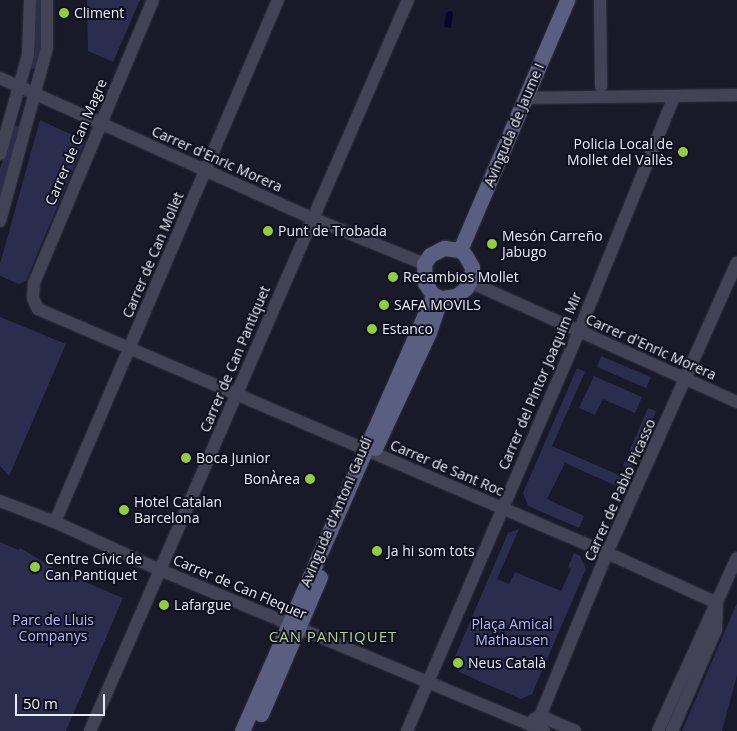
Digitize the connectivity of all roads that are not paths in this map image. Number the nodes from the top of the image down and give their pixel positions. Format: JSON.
{"nodes":[{"id":1,"x":30,"y":0,"type":"edge"},
{"id":2,"x":47,"y":0,"type":"edge"},
{"id":3,"x":153,"y":0,"type":"edge"},
{"id":4,"x":278,"y":0,"type":"edge"},
{"id":5,"x":408,"y":0,"type":"edge"},
{"id":6,"x":567,"y":0,"type":"edge"},
{"id":7,"x":600,"y":0,"type":"edge"},
{"id":8,"x":0,"y":78,"type":"edge"},
{"id":9,"x":20,"y":86,"type":"junction"},
{"id":10,"x":601,"y":86,"type":"dead end"},
{"id":11,"x":36,"y":94,"type":"junction"},
{"id":12,"x":737,"y":95,"type":"edge"},
{"id":13,"x":674,"y":96,"type":"junction"},
{"id":14,"x":526,"y":98,"type":"junction"},
{"id":15,"x":100,"y":124,"type":"junction"},
{"id":16,"x":0,"y":154,"type":"edge"},
{"id":17,"x":206,"y":171,"type":"junction"},
{"id":18,"x":312,"y":218,"type":"junction"},
{"id":19,"x":0,"y":221,"type":"edge"},
{"id":20,"x":460,"y":250,"type":"junction"},
{"id":21,"x":737,"y":263,"type":"edge"},
{"id":22,"x":424,"y":264,"type":"junction"},
{"id":23,"x":470,"y":282,"type":"junction"},
{"id":24,"x":437,"y":296,"type":"junction"},
{"id":25,"x":33,"y":298,"type":"joint"},
{"id":26,"x":579,"y":332,"type":"junction"},
{"id":27,"x":130,"y":347,"type":"junction"},
{"id":28,"x":686,"y":380,"type":"junction"},
{"id":29,"x":237,"y":394,"type":"junction"},
{"id":30,"x":737,"y":402,"type":"edge"},
{"id":31,"x":368,"y":451,"type":"junction"},
{"id":32,"x":0,"y":501,"type":"edge"},
{"id":33,"x":501,"y":508,"type":"junction"},
{"id":34,"x":54,"y":522,"type":"junction"},
{"id":35,"x":607,"y":554,"type":"junction"},
{"id":36,"x":737,"y":558,"type":"edge"},
{"id":37,"x":160,"y":570,"type":"junction"},
{"id":38,"x":717,"y":603,"type":"junction"},
{"id":39,"x":294,"y":625,"type":"junction"},
{"id":40,"x":428,"y":682,"type":"junction"},
{"id":41,"x":534,"y":727,"type":"edge"},
{"id":42,"x":90,"y":731,"type":"edge"},
{"id":43,"x":242,"y":731,"type":"edge"},
{"id":44,"x":253,"y":731,"type":"edge"},
{"id":45,"x":407,"y":731,"type":"edge"},
{"id":46,"x":575,"y":731,"type":"edge"},
{"id":47,"x":658,"y":731,"type":"edge"},
{"id":48,"x":672,"y":731,"type":"edge"}],
"edges":[{"from":1,"to":9,"type":"street"},
{"from":2,"to":11,"type":"street"},
{"from":3,"to":15,"type":"street","name":"Carrer de Can Magre"},
{"from":4,"to":17,"type":"street","name":"Carrer de Can Mollet"},
{"from":5,"to":18,"type":"street","name":"Carrer de Can Pantiquet"},
{"from":6,"to":14,"type":"street","name":"Avinguda de Jaume I"},
{"from":7,"to":10,"type":"street"},
{"from":8,"to":9,"type":"street","name":"Carrer d'Enric Morera"},
{"from":9,"to":11,"type":"street","name":"Carrer d'Enric Morera"},
{"from":9,"to":16,"type":"street"},
{"from":11,"to":15,"type":"street","name":"Carrer d'Enric Morera"},
{"from":11,"to":19,"type":"street"},
{"from":12,"to":13,"type":"street"},
{"from":13,"to":14,"type":"street"},
{"from":13,"to":26,"type":"street","name":"Carrer del Pintor Joaquim Mir"},
{"from":14,"to":20,"type":"street","name":"Avinguda de Jaume I"},
{"from":15,"to":17,"type":"street","name":"Carrer d'Enric Morera"},
{"from":15,"to":25,"type":"street","name":"Carrer de Can Magre"},
{"from":17,"to":18,"type":"street","name":"Carrer d'Enric Morera"},
{"from":17,"to":27,"type":"street","name":"Carrer de Can Mollet"},
{"from":18,"to":22,"type":"street","name":"Carrer d'Enric Morera"},
{"from":18,"to":29,"type":"street","name":"Carrer de Can Pantiquet"},
{"from":20,"to":22,"type":"street"},
{"from":20,"to":23,"type":"street"},
{"from":21,"to":28,"type":"street","name":"Carrer de Pablo Picasso"},
{"from":22,"to":24,"type":"street"},
{"from":23,"to":24,"type":"street"},
{"from":23,"to":26,"type":"street","name":"Carrer d'Enric Morera"},
{"from":24,"to":31,"type":"street","name":"Avinguda d'Antoni Gaudí"},
{"from":25,"to":27,"type":"street","name":"Carrer de Sant Roc"},
{"from":26,"to":28,"type":"street","name":"Carrer d'Enric Morera"},
{"from":26,"to":33,"type":"street","name":"Carrer del Pintor Joaquim Mir"},
{"from":27,"to":29,"type":"street","name":"Carrer de Sant Roc"},
{"from":27,"to":34,"type":"street","name":"Carrer de Can Mollet"},
{"from":28,"to":30,"type":"street","name":"Carrer d'Enric Morera"},
{"from":28,"to":35,"type":"street","name":"Carrer de Pablo Picasso"},
{"from":29,"to":31,"type":"street","name":"Carrer de Sant Roc"},
{"from":29,"to":37,"type":"street","name":"Carrer de Can Pantiquet"},
{"from":31,"to":33,"type":"street","name":"Carrer de Sant Roc"},
{"from":31,"to":39,"type":"street","name":"Avinguda d'Antoni Gaudí"},
{"from":32,"to":34,"type":"street","name":"Carrer de Can Flequer"},
{"from":33,"to":35,"type":"street","name":"Carrer de Sant Roc"},
{"from":33,"to":40,"type":"street","name":"Carrer del Pintor Joaquim Mir"},
{"from":34,"to":37,"type":"street","name":"Carrer de Can Flequer"},
{"from":35,"to":38,"type":"street","name":"Carrer de Sant Roc"},
{"from":35,"to":41,"type":"street","name":"Carrer de Pablo Picasso"},
{"from":36,"to":38,"type":"street"},
{"from":37,"to":39,"type":"street","name":"Carrer de Can Flequer"},
{"from":37,"to":42,"type":"street","name":"Carrer de Can Pantiquet"},
{"from":38,"to":47,"type":"street"},
{"from":38,"to":48,"type":"street"},
{"from":39,"to":40,"type":"street","name":"Carrer de Can Flequer"},
{"from":39,"to":43,"type":"street","name":"Avinguda d'Antoni Gaudí"},
{"from":39,"to":44,"type":"street","name":"Avinguda d'Antoni Gaudí"},
{"from":40,"to":41,"type":"street","name":"Carrer de Can Flequer"},
{"from":40,"to":45,"type":"street","name":"Carrer del Pintor Joaquim Mir"},
{"from":41,"to":46,"type":"street","name":"Carrer de Can Flequer"}]}
